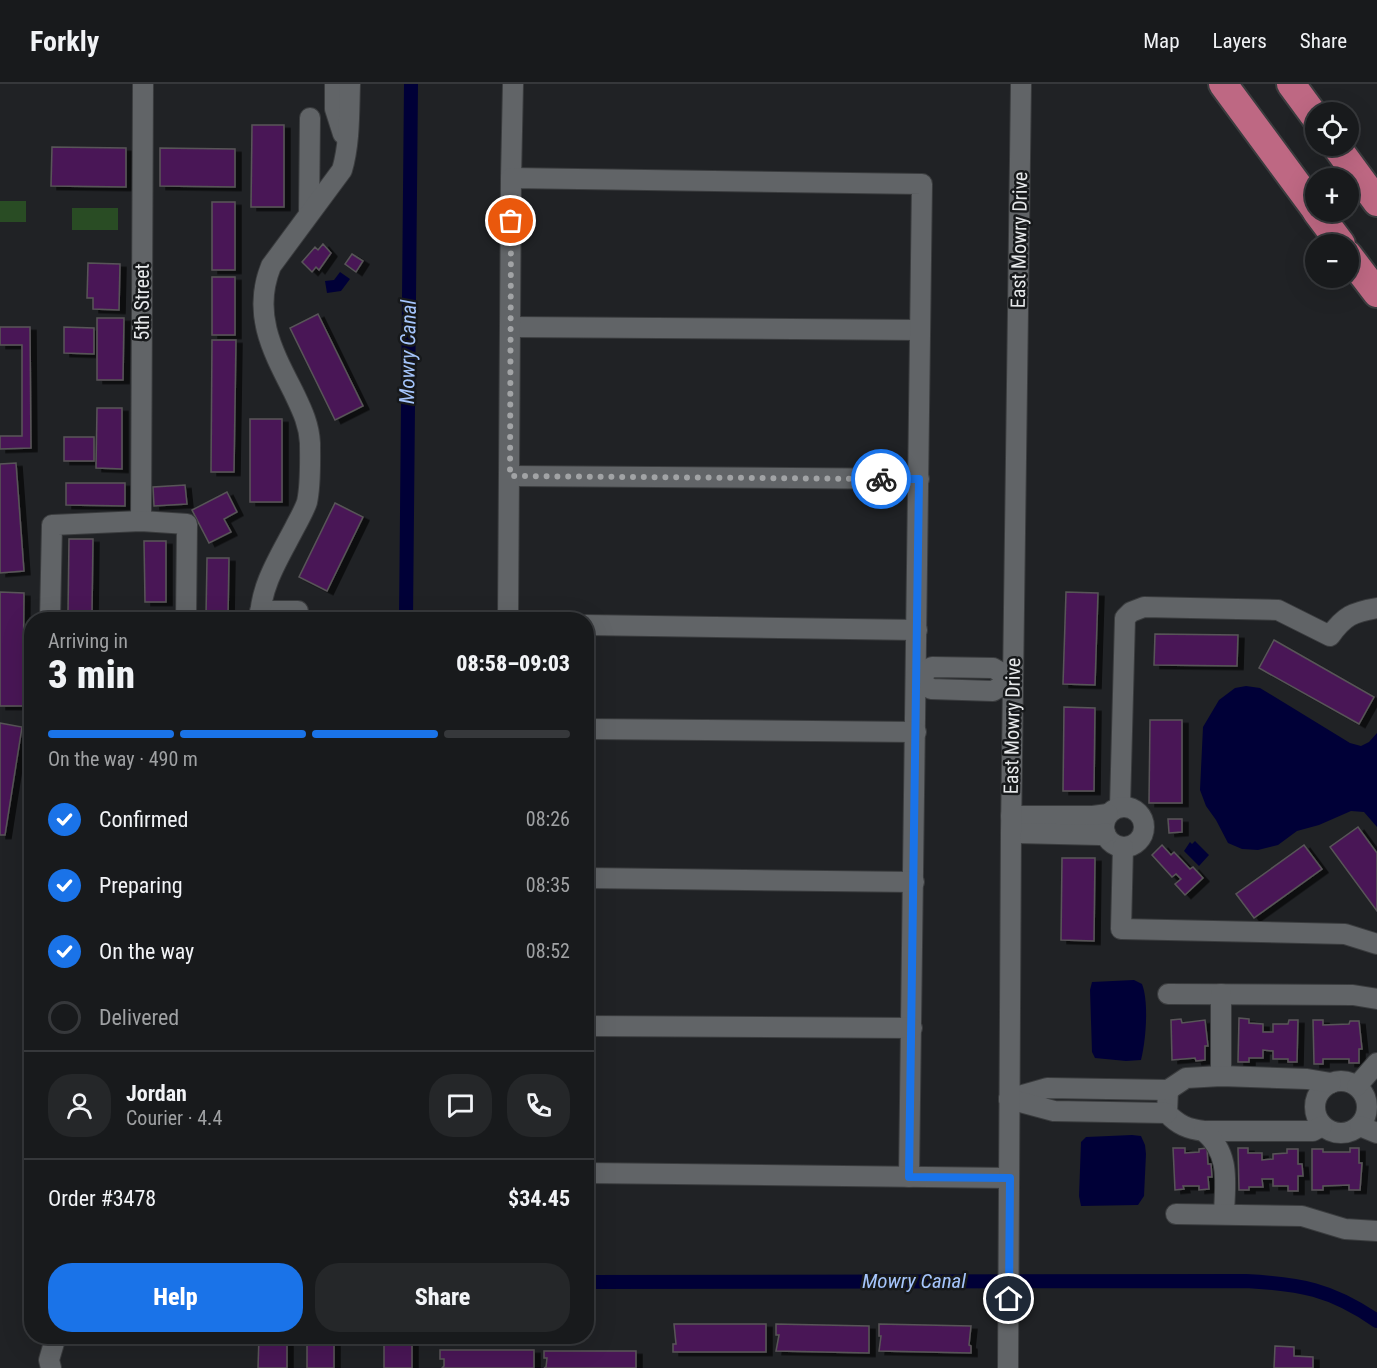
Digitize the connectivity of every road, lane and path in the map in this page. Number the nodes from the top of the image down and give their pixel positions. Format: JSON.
{"nodes":[{"id":1,"x":143,"y":84,"type":"edge"},
{"id":2,"x":335,"y":84,"type":"edge"},
{"id":3,"x":350,"y":84,"type":"edge"},
{"id":4,"x":513,"y":84,"type":"edge"},
{"id":5,"x":1022,"y":84,"type":"edge"},
{"id":6,"x":1222,"y":84,"type":"edge"},
{"id":7,"x":1291,"y":84,"type":"edge"},
{"id":8,"x":1305,"y":104,"type":"edge"},
{"id":9,"x":310,"y":118,"type":"dead end"},
{"id":10,"x":346,"y":145,"type":"junction"},
{"id":11,"x":1343,"y":156,"type":"edge"},
{"id":12,"x":511,"y":178,"type":"junction"},
{"id":13,"x":1305,"y":196,"type":"edge"},
{"id":14,"x":1377,"y":202,"type":"edge"},
{"id":15,"x":309,"y":213,"type":"junction"},
{"id":16,"x":1324,"y":222,"type":"edge"},
{"id":17,"x":1333,"y":234,"type":"edge"},
{"id":18,"x":1359,"y":269,"type":"edge"},
{"id":19,"x":1377,"y":293,"type":"edge"},
{"id":20,"x":512,"y":327,"type":"junction"},
{"id":21,"x":920,"y":330,"type":"junction"},
{"id":22,"x":510,"y":476,"type":"junction"},
{"id":23,"x":919,"y":479,"type":"junction"},
{"id":24,"x":141,"y":521,"type":"junction"},
{"id":25,"x":1377,"y":608,"type":"edge"},
{"id":26,"x":50,"y":612,"type":"edge"},
{"id":27,"x":186,"y":612,"type":"edge"},
{"id":28,"x":261,"y":612,"type":"edge"},
{"id":29,"x":508,"y":612,"type":"edge"},
{"id":30,"x":594,"y":626,"type":"edge"},
{"id":31,"x":917,"y":630,"type":"junction"},
{"id":32,"x":964,"y":668,"type":"junction"},
{"id":33,"x":916,"y":677,"type":"junction"},
{"id":34,"x":1013,"y":680,"type":"junction"},
{"id":35,"x":964,"y":690,"type":"junction"},
{"id":36,"x":594,"y":729,"type":"edge"},
{"id":37,"x":915,"y":732,"type":"junction"},
{"id":38,"x":1111,"y":818,"type":"junction"},
{"id":39,"x":1011,"y":824,"type":"junction"},
{"id":40,"x":1123,"y":846,"type":"junction"},
{"id":41,"x":594,"y":878,"type":"edge"},
{"id":42,"x":914,"y":882,"type":"junction"},
{"id":43,"x":1377,"y":944,"type":"edge"},
{"id":44,"x":1168,"y":994,"type":"dead end"},
{"id":45,"x":1221,"y":994,"type":"junction"},
{"id":46,"x":1377,"y":999,"type":"edge"},
{"id":47,"x":594,"y":1026,"type":"edge"},
{"id":48,"x":912,"y":1028,"type":"junction"},
{"id":49,"x":1377,"y":1063,"type":"edge"},
{"id":50,"x":1221,"y":1076,"type":"junction"},
{"id":51,"x":1330,"y":1083,"type":"junction"},
{"id":52,"x":1357,"y":1086,"type":"junction"},
{"id":53,"x":1168,"y":1090,"type":"junction"},
{"id":54,"x":1009,"y":1099,"type":"junction"},
{"id":55,"x":1167,"y":1113,"type":"junction"},
{"id":56,"x":1322,"y":1126,"type":"junction"},
{"id":57,"x":1368,"y":1129,"type":"edge"},
{"id":58,"x":1204,"y":1131,"type":"junction"},
{"id":59,"x":594,"y":1173,"type":"edge"},
{"id":60,"x":909,"y":1177,"type":"junction"},
{"id":61,"x":1010,"y":1178,"type":"junction"},
{"id":62,"x":1176,"y":1214,"type":"dead end"},
{"id":63,"x":1224,"y":1214,"type":"junction"},
{"id":64,"x":1377,"y":1231,"type":"edge"},
{"id":65,"x":54,"y":1344,"type":"edge"},
{"id":66,"x":51,"y":1368,"type":"edge"},
{"id":67,"x":1008,"y":1368,"type":"edge"}],
"edges":[{"from":1,"to":24,"type":"street","name":"5th Street"},
{"from":2,"to":10,"type":"street"},
{"from":3,"to":10,"type":"street"},
{"from":4,"to":12,"type":"street"},
{"from":5,"to":34,"type":"street","name":"East Mowry Drive"},
{"from":6,"to":13,"type":"highway"},
{"from":7,"to":8,"type":"highway"},
{"from":9,"to":15,"type":"street"},
{"from":10,"to":15,"type":"street"},
{"from":11,"to":14,"type":"highway"},
{"from":12,"to":20,"type":"street"},
{"from":12,"to":21,"type":"street"},
{"from":15,"to":28,"type":"street"},
{"from":16,"to":17,"type":"highway"},
{"from":18,"to":19,"type":"highway"},
{"from":20,"to":21,"type":"street"},
{"from":20,"to":22,"type":"street"},
{"from":21,"to":23,"type":"street"},
{"from":22,"to":23,"type":"street"},
{"from":22,"to":29,"type":"street"},
{"from":23,"to":31,"type":"street"},
{"from":24,"to":26,"type":"street"},
{"from":24,"to":27,"type":"street"},
{"from":25,"to":38,"type":"street"},
{"from":30,"to":31,"type":"street"},
{"from":31,"to":33,"type":"street"},
{"from":32,"to":33,"type":"street"},
{"from":32,"to":34,"type":"street"},
{"from":32,"to":35,"type":"street"},
{"from":33,"to":35,"type":"street"},
{"from":33,"to":37,"type":"street"},
{"from":34,"to":35,"type":"street"},
{"from":34,"to":39,"type":"street","name":"East Mowry Drive"},
{"from":36,"to":37,"type":"street"},
{"from":37,"to":42,"type":"street"},
{"from":38,"to":39,"type":"street"},
{"from":38,"to":40,"type":"street"},
{"from":38,"to":40,"type":"street"},
{"from":39,"to":54,"type":"street","name":"East Mowry Drive"},
{"from":40,"to":43,"type":"street"},
{"from":41,"to":42,"type":"street"},
{"from":42,"to":48,"type":"street"},
{"from":44,"to":45,"type":"street"},
{"from":45,"to":46,"type":"street"},
{"from":45,"to":50,"type":"street"},
{"from":47,"to":48,"type":"street"},
{"from":48,"to":60,"type":"street"},
{"from":49,"to":52,"type":"street"},
{"from":50,"to":51,"type":"street"},
{"from":50,"to":53,"type":"street"},
{"from":51,"to":52,"type":"street"},
{"from":51,"to":56,"type":"street"},
{"from":52,"to":57,"type":"street"},
{"from":53,"to":54,"type":"street"},
{"from":53,"to":55,"type":"street"},
{"from":54,"to":55,"type":"street"},
{"from":54,"to":61,"type":"street","name":"East Mowry Drive"},
{"from":55,"to":58,"type":"street"},
{"from":56,"to":57,"type":"street"},
{"from":56,"to":58,"type":"street"},
{"from":58,"to":63,"type":"street"},
{"from":59,"to":60,"type":"street"},
{"from":60,"to":61,"type":"street"},
{"from":61,"to":67,"type":"street","name":"East Mowry Drive"},
{"from":62,"to":63,"type":"street"},
{"from":63,"to":64,"type":"street"},
{"from":65,"to":66,"type":"street"}]}
